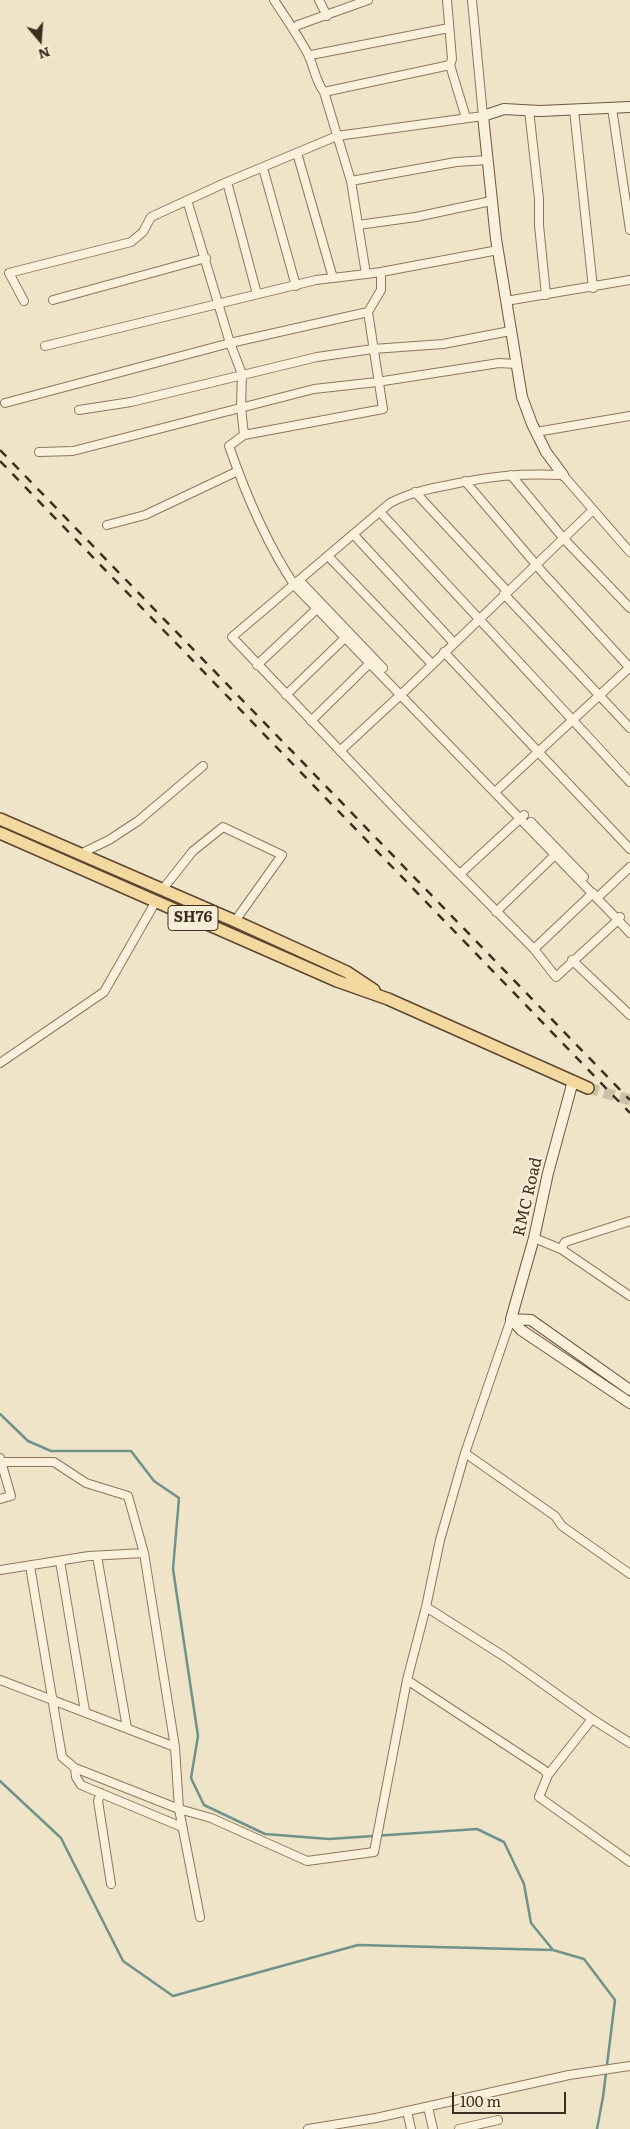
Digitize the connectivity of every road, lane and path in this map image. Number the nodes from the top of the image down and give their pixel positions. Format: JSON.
{"nodes":[{"id":1,"x":274,"y":0,"type":"edge"},
{"id":2,"x":318,"y":0,"type":"edge"},
{"id":3,"x":368,"y":0,"type":"edge"},
{"id":4,"x":447,"y":0,"type":"edge"},
{"id":5,"x":472,"y":0,"type":"edge"},
{"id":6,"x":354,"y":2,"type":"edge"},
{"id":7,"x":327,"y":16,"type":"junction"},
{"id":8,"x":449,"y":28,"type":"junction"},
{"id":9,"x":293,"y":29,"type":"junction"},
{"id":10,"x":309,"y":58,"type":"junction"},
{"id":11,"x":450,"y":66,"type":"junction"},
{"id":12,"x":324,"y":92,"type":"junction"},
{"id":13,"x":630,"y":107,"type":"edge"},
{"id":14,"x":612,"y":108,"type":"junction"},
{"id":15,"x":529,"y":110,"type":"junction"},
{"id":16,"x":574,"y":110,"type":"junction"},
{"id":17,"x":483,"y":116,"type":"junction"},
{"id":18,"x":466,"y":118,"type":"junction"},
{"id":19,"x":337,"y":136,"type":"junction"},
{"id":20,"x":297,"y":153,"type":"junction"},
{"id":21,"x":487,"y":160,"type":"junction"},
{"id":22,"x":263,"y":168,"type":"junction"},
{"id":23,"x":351,"y":181,"type":"junction"},
{"id":24,"x":227,"y":182,"type":"junction"},
{"id":25,"x":188,"y":200,"type":"junction"},
{"id":26,"x":491,"y":201,"type":"junction"},
{"id":27,"x":358,"y":225,"type":"junction"},
{"id":28,"x":630,"y":230,"type":"edge"},
{"id":29,"x":498,"y":250,"type":"junction"},
{"id":30,"x":206,"y":258,"type":"junction"},
{"id":31,"x":381,"y":272,"type":"junction"},
{"id":32,"x":366,"y":274,"type":"junction"},
{"id":33,"x":333,"y":278,"type":"junction"},
{"id":34,"x":630,"y":280,"type":"edge"},
{"id":35,"x":296,"y":286,"type":"junction"},
{"id":36,"x":592,"y":288,"type":"junction"},
{"id":37,"x":257,"y":294,"type":"junction"},
{"id":38,"x":546,"y":295,"type":"junction"},
{"id":39,"x":53,"y":300,"type":"dead end"},
{"id":40,"x":24,"y":301,"type":"dead end"},
{"id":41,"x":506,"y":301,"type":"junction"},
{"id":42,"x":217,"y":304,"type":"junction"},
{"id":43,"x":368,"y":312,"type":"junction"},
{"id":44,"x":510,"y":331,"type":"junction"},
{"id":45,"x":230,"y":343,"type":"junction"},
{"id":46,"x":45,"y":346,"type":"dead end"},
{"id":47,"x":373,"y":349,"type":"junction"},
{"id":48,"x":516,"y":364,"type":"junction"},
{"id":49,"x":242,"y":374,"type":"junction"},
{"id":50,"x":378,"y":382,"type":"junction"},
{"id":51,"x":5,"y":403,"type":"dead end"},
{"id":52,"x":241,"y":407,"type":"junction"},
{"id":53,"x":79,"y":410,"type":"dead end"},
{"id":54,"x":630,"y":416,"type":"edge"},
{"id":55,"x":536,"y":432,"type":"junction"},
{"id":56,"x":244,"y":435,"type":"junction"},
{"id":57,"x":40,"y":452,"type":"dead end"},
{"id":58,"x":238,"y":471,"type":"junction"},
{"id":59,"x":511,"y":475,"type":"junction"},
{"id":60,"x":563,"y":475,"type":"junction"},
{"id":61,"x":465,"y":481,"type":"junction"},
{"id":62,"x":415,"y":492,"type":"junction"},
{"id":63,"x":592,"y":508,"type":"junction"},
{"id":64,"x":380,"y":512,"type":"junction"},
{"id":65,"x":107,"y":525,"type":"dead end"},
{"id":66,"x":353,"y":534,"type":"junction"},
{"id":67,"x":563,"y":537,"type":"junction"},
{"id":68,"x":630,"y":552,"type":"edge"},
{"id":69,"x":328,"y":556,"type":"junction"},
{"id":70,"x":534,"y":563,"type":"junction"},
{"id":71,"x":298,"y":583,"type":"junction"},
{"id":72,"x":505,"y":591,"type":"junction"},
{"id":73,"x":320,"y":606,"type":"junction"},
{"id":74,"x":630,"y":608,"type":"edge"},
{"id":75,"x":477,"y":617,"type":"junction"},
{"id":76,"x":348,"y":635,"type":"junction"},
{"id":77,"x":452,"y":641,"type":"junction"},
{"id":78,"x":444,"y":652,"type":"junction"},
{"id":79,"x":372,"y":660,"type":"junction"},
{"id":80,"x":430,"y":662,"type":"junction"},
{"id":81,"x":257,"y":665,"type":"junction"},
{"id":82,"x":630,"y":667,"type":"edge"},
{"id":83,"x":401,"y":691,"type":"junction"},
{"id":84,"x":286,"y":695,"type":"junction"},
{"id":85,"x":598,"y":696,"type":"junction"},
{"id":86,"x":572,"y":720,"type":"junction"},
{"id":87,"x":311,"y":721,"type":"junction"},
{"id":88,"x":630,"y":728,"type":"edge"},
{"id":89,"x":340,"y":750,"type":"junction"},
{"id":90,"x":538,"y":751,"type":"junction"},
{"id":91,"x":203,"y":766,"type":"dead end"},
{"id":92,"x":630,"y":782,"type":"edge"},
{"id":93,"x":496,"y":790,"type":"junction"},
{"id":94,"x":522,"y":817,"type":"junction"},
{"id":95,"x":0,"y":819,"type":"edge"},
{"id":96,"x":0,"y":833,"type":"edge"},
{"id":97,"x":630,"y":849,"type":"edge"},
{"id":98,"x":557,"y":853,"type":"junction"},
{"id":99,"x":80,"y":854,"type":"junction"},
{"id":100,"x":630,"y":867,"type":"edge"},
{"id":101,"x":460,"y":874,"type":"junction"},
{"id":102,"x":168,"y":892,"type":"junction"},
{"id":103,"x":597,"y":895,"type":"junction"},
{"id":104,"x":156,"y":902,"type":"junction"},
{"id":105,"x":167,"y":906,"type":"junction"},
{"id":106,"x":496,"y":912,"type":"junction"},
{"id":107,"x":619,"y":918,"type":"junction"},
{"id":108,"x":235,"y":921,"type":"junction"},
{"id":109,"x":630,"y":925,"type":"edge"},
{"id":110,"x":630,"y":932,"type":"edge"},
{"id":111,"x":534,"y":949,"type":"junction"},
{"id":112,"x":572,"y":960,"type":"junction"},
{"id":113,"x":388,"y":999,"type":"junction"},
{"id":114,"x":630,"y":1015,"type":"edge"},
{"id":115,"x":0,"y":1062,"type":"edge"},
{"id":116,"x":573,"y":1081,"type":"junction"},
{"id":117,"x":588,"y":1088,"type":"tunnel mouth"},
{"id":118,"x":630,"y":1220,"type":"edge"},
{"id":119,"x":534,"y":1238,"type":"junction"},
{"id":120,"x":561,"y":1249,"type":"junction"},
{"id":121,"x":630,"y":1296,"type":"edge"},
{"id":122,"x":511,"y":1319,"type":"junction"},
{"id":123,"x":630,"y":1390,"type":"edge"},
{"id":124,"x":630,"y":1404,"type":"edge"},
{"id":125,"x":465,"y":1453,"type":"junction"},
{"id":126,"x":1,"y":1460,"type":"edge"},
{"id":127,"x":0,"y":1499,"type":"edge"},
{"id":128,"x":144,"y":1553,"type":"junction"},
{"id":129,"x":96,"y":1556,"type":"junction"},
{"id":130,"x":60,"y":1561,"type":"junction"},
{"id":131,"x":30,"y":1566,"type":"junction"},
{"id":132,"x":0,"y":1570,"type":"edge"},
{"id":133,"x":630,"y":1574,"type":"edge"},
{"id":134,"x":426,"y":1608,"type":"junction"},
{"id":135,"x":0,"y":1678,"type":"edge"},
{"id":136,"x":407,"y":1680,"type":"junction"},
{"id":137,"x":53,"y":1699,"type":"junction"},
{"id":138,"x":85,"y":1711,"type":"junction"},
{"id":139,"x":592,"y":1719,"type":"junction"},
{"id":140,"x":127,"y":1728,"type":"junction"},
{"id":141,"x":630,"y":1743,"type":"edge"},
{"id":142,"x":175,"y":1747,"type":"junction"},
{"id":143,"x":75,"y":1768,"type":"junction"},
{"id":144,"x":548,"y":1775,"type":"junction"},
{"id":145,"x":101,"y":1793,"type":"junction"},
{"id":146,"x":179,"y":1809,"type":"junction"},
{"id":147,"x":182,"y":1827,"type":"junction"},
{"id":148,"x":630,"y":1862,"type":"edge"},
{"id":149,"x":111,"y":1884,"type":"dead end"},
{"id":150,"x":200,"y":1917,"type":"dead end"},
{"id":151,"x":630,"y":2066,"type":"edge"},
{"id":152,"x":428,"y":2107,"type":"junction"},
{"id":153,"x":407,"y":2111,"type":"junction"},
{"id":154,"x":498,"y":2120,"type":"dead end"},
{"id":155,"x":313,"y":2129,"type":"edge"},
{"id":156,"x":411,"y":2129,"type":"edge"},
{"id":157,"x":433,"y":2129,"type":"edge"},
{"id":158,"x":459,"y":2129,"type":"edge"}],
"edges":[{"from":1,"to":9,"type":"street"},
{"from":2,"to":7,"type":"street"},
{"from":3,"to":6,"type":"street"},
{"from":4,"to":8,"type":"street"},
{"from":5,"to":17,"type":"street"},
{"from":6,"to":7,"type":"street"},
{"from":7,"to":9,"type":"street"},
{"from":8,"to":10,"type":"street"},
{"from":8,"to":11,"type":"street"},
{"from":9,"to":10,"type":"street"},
{"from":10,"to":12,"type":"street"},
{"from":11,"to":12,"type":"street"},
{"from":11,"to":18,"type":"street"},
{"from":12,"to":19,"type":"street"},
{"from":13,"to":14,"type":"street"},
{"from":14,"to":16,"type":"street"},
{"from":14,"to":28,"type":"street"},
{"from":15,"to":16,"type":"street"},
{"from":15,"to":17,"type":"street"},
{"from":15,"to":38,"type":"street"},
{"from":16,"to":36,"type":"street"},
{"from":17,"to":18,"type":"street"},
{"from":17,"to":21,"type":"street"},
{"from":18,"to":19,"type":"street"},
{"from":19,"to":20,"type":"street"},
{"from":19,"to":23,"type":"street"},
{"from":20,"to":22,"type":"street"},
{"from":20,"to":33,"type":"street"},
{"from":21,"to":23,"type":"street"},
{"from":21,"to":26,"type":"street"},
{"from":22,"to":24,"type":"street"},
{"from":22,"to":35,"type":"street"},
{"from":23,"to":27,"type":"street"},
{"from":24,"to":25,"type":"street"},
{"from":24,"to":37,"type":"street"},
{"from":25,"to":30,"type":"street"},
{"from":25,"to":40,"type":"street"},
{"from":26,"to":27,"type":"street"},
{"from":26,"to":29,"type":"street"},
{"from":27,"to":32,"type":"street"},
{"from":29,"to":31,"type":"street"},
{"from":29,"to":41,"type":"street"},
{"from":30,"to":39,"type":"street"},
{"from":30,"to":42,"type":"street"},
{"from":31,"to":32,"type":"street"},
{"from":31,"to":43,"type":"street"},
{"from":32,"to":33,"type":"street"},
{"from":33,"to":35,"type":"street"},
{"from":34,"to":36,"type":"street"},
{"from":35,"to":37,"type":"street"},
{"from":36,"to":38,"type":"street"},
{"from":37,"to":42,"type":"street"},
{"from":38,"to":41,"type":"street"},
{"from":41,"to":44,"type":"street"},
{"from":42,"to":45,"type":"street"},
{"from":42,"to":46,"type":"street"},
{"from":43,"to":45,"type":"street"},
{"from":43,"to":47,"type":"street"},
{"from":44,"to":47,"type":"street"},
{"from":44,"to":48,"type":"street"},
{"from":45,"to":49,"type":"street"},
{"from":45,"to":51,"type":"street"},
{"from":47,"to":49,"type":"street"},
{"from":47,"to":50,"type":"street"},
{"from":48,"to":50,"type":"street"},
{"from":48,"to":55,"type":"street"},
{"from":49,"to":52,"type":"street"},
{"from":49,"to":53,"type":"street"},
{"from":50,"to":52,"type":"street"},
{"from":50,"to":56,"type":"street"},
{"from":52,"to":56,"type":"street"},
{"from":52,"to":57,"type":"street"},
{"from":54,"to":55,"type":"street"},
{"from":55,"to":60,"type":"street"},
{"from":56,"to":58,"type":"street"},
{"from":58,"to":65,"type":"street"},
{"from":58,"to":71,"type":"street"},
{"from":59,"to":60,"type":"street"},
{"from":59,"to":61,"type":"street"},
{"from":59,"to":67,"type":"street"},
{"from":60,"to":63,"type":"street"},
{"from":61,"to":62,"type":"street"},
{"from":61,"to":70,"type":"street"},
{"from":62,"to":64,"type":"street"},
{"from":62,"to":72,"type":"street"},
{"from":63,"to":67,"type":"street"},
{"from":63,"to":68,"type":"street"},
{"from":64,"to":66,"type":"street"},
{"from":64,"to":75,"type":"street"},
{"from":66,"to":69,"type":"street"},
{"from":66,"to":77,"type":"street"},
{"from":67,"to":70,"type":"street"},
{"from":67,"to":74,"type":"street"},
{"from":69,"to":71,"type":"street"},
{"from":69,"to":80,"type":"street"},
{"from":70,"to":72,"type":"street"},
{"from":70,"to":82,"type":"street"},
{"from":71,"to":73,"type":"street"},
{"from":71,"to":81,"type":"street"},
{"from":72,"to":75,"type":"street"},
{"from":72,"to":85,"type":"street"},
{"from":73,"to":76,"type":"street"},
{"from":73,"to":81,"type":"street"},
{"from":75,"to":77,"type":"street"},
{"from":75,"to":86,"type":"street"},
{"from":76,"to":79,"type":"street"},
{"from":76,"to":84,"type":"street"},
{"from":77,"to":78,"type":"street"},
{"from":77,"to":80,"type":"street"},
{"from":78,"to":80,"type":"street"},
{"from":78,"to":90,"type":"street"},
{"from":79,"to":83,"type":"street"},
{"from":79,"to":87,"type":"street"},
{"from":80,"to":83,"type":"street"},
{"from":81,"to":84,"type":"street"},
{"from":82,"to":85,"type":"street"},
{"from":83,"to":89,"type":"street"},
{"from":83,"to":93,"type":"street"},
{"from":84,"to":87,"type":"street"},
{"from":85,"to":86,"type":"street"},
{"from":85,"to":88,"type":"street"},
{"from":86,"to":90,"type":"street"},
{"from":86,"to":92,"type":"street"},
{"from":87,"to":89,"type":"street"},
{"from":89,"to":101,"type":"street"},
{"from":90,"to":93,"type":"street"},
{"from":90,"to":97,"type":"street"},
{"from":91,"to":99,"type":"street"},
{"from":93,"to":94,"type":"street"},
{"from":94,"to":98,"type":"street"},
{"from":94,"to":101,"type":"street"},
{"from":95,"to":99,"type":"main road"},
{"from":96,"to":104,"type":"main road","number":"SH76"},
{"from":98,"to":103,"type":"street"},
{"from":98,"to":106,"type":"street"},
{"from":99,"to":102,"type":"main road"},
{"from":100,"to":103,"type":"street"},
{"from":101,"to":106,"type":"street"},
{"from":102,"to":105,"type":"main road"},
{"from":102,"to":108,"type":"main road"},
{"from":102,"to":108,"type":"street"},
{"from":103,"to":107,"type":"street"},
{"from":103,"to":111,"type":"street"},
{"from":104,"to":105,"type":"main road","number":"SH76"},
{"from":104,"to":115,"type":"street"},
{"from":105,"to":113,"type":"main road","number":"SH76"},
{"from":106,"to":111,"type":"street"},
{"from":107,"to":109,"type":"street"},
{"from":107,"to":110,"type":"street"},
{"from":107,"to":112,"type":"street"},
{"from":108,"to":113,"type":"main road"},
{"from":111,"to":112,"type":"street"},
{"from":112,"to":114,"type":"street"},
{"from":113,"to":116,"type":"main road","number":"SH76"},
{"from":116,"to":117,"type":"main road","number":"SH76"},
{"from":116,"to":119,"type":"street","name":"RMC Road"},
{"from":118,"to":120,"type":"street"},
{"from":119,"to":120,"type":"street"},
{"from":119,"to":122,"type":"street","name":"RMC Road"},
{"from":120,"to":121,"type":"street"},
{"from":122,"to":123,"type":"street"},
{"from":122,"to":124,"type":"street"},
{"from":122,"to":125,"type":"street"},
{"from":125,"to":133,"type":"street"},
{"from":125,"to":134,"type":"street"},
{"from":126,"to":127,"type":"street"},
{"from":126,"to":128,"type":"street"},
{"from":128,"to":129,"type":"street"},
{"from":128,"to":142,"type":"street"},
{"from":129,"to":130,"type":"street"},
{"from":129,"to":140,"type":"street"},
{"from":130,"to":131,"type":"street"},
{"from":130,"to":138,"type":"street"},
{"from":131,"to":132,"type":"street"},
{"from":131,"to":137,"type":"street"},
{"from":134,"to":136,"type":"street"},
{"from":134,"to":139,"type":"street"},
{"from":135,"to":137,"type":"street"},
{"from":136,"to":144,"type":"street"},
{"from":136,"to":146,"type":"street"},
{"from":137,"to":138,"type":"street"},
{"from":137,"to":143,"type":"street"},
{"from":138,"to":140,"type":"street"},
{"from":139,"to":141,"type":"street"},
{"from":139,"to":144,"type":"street"},
{"from":140,"to":142,"type":"street"},
{"from":142,"to":146,"type":"street"},
{"from":143,"to":145,"type":"street"},
{"from":143,"to":146,"type":"street"},
{"from":144,"to":148,"type":"street"},
{"from":145,"to":147,"type":"street"},
{"from":145,"to":149,"type":"street"},
{"from":146,"to":147,"type":"street"},
{"from":147,"to":150,"type":"street"},
{"from":151,"to":152,"type":"street"},
{"from":152,"to":153,"type":"street"},
{"from":152,"to":157,"type":"street"},
{"from":153,"to":155,"type":"street"},
{"from":153,"to":156,"type":"street"},
{"from":154,"to":158,"type":"street"}]}
